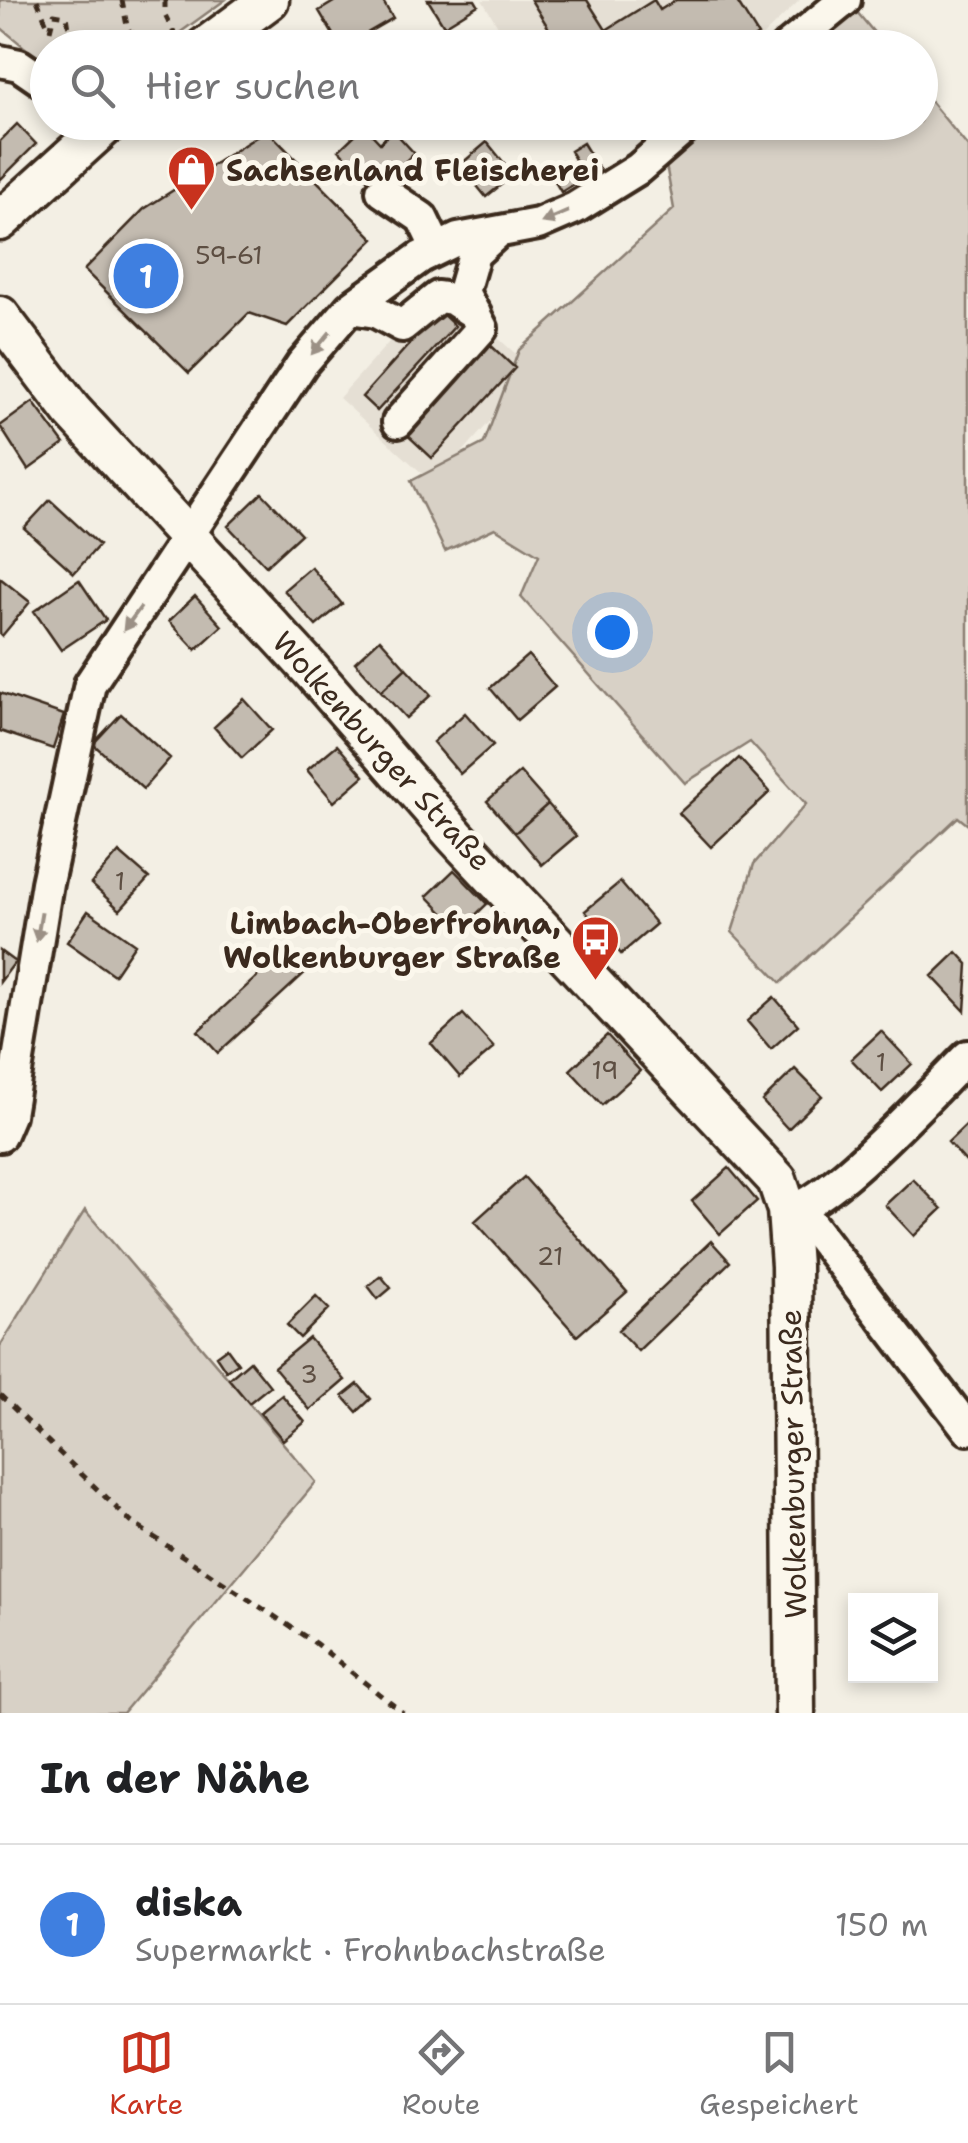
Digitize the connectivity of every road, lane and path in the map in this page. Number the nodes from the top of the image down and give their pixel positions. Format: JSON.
{"nodes":[{"id":1,"x":37,"y":0,"type":"edge"},
{"id":2,"x":122,"y":0,"type":"edge"},
{"id":3,"x":166,"y":0,"type":"edge"},
{"id":4,"x":269,"y":0,"type":"edge"},
{"id":5,"x":846,"y":0,"type":"edge"},
{"id":6,"x":50,"y":30,"type":"joint"},
{"id":7,"x":69,"y":30,"type":"edge"},
{"id":8,"x":128,"y":30,"type":"edge"},
{"id":9,"x":172,"y":30,"type":"edge"},
{"id":10,"x":228,"y":30,"type":"edge"},
{"id":11,"x":808,"y":30,"type":"edge"},
{"id":12,"x":0,"y":61,"type":"edge"},
{"id":13,"x":30,"y":73,"type":"edge"},
{"id":14,"x":84,"y":140,"type":"edge"},
{"id":15,"x":671,"y":140,"type":"edge"},
{"id":16,"x":382,"y":191,"type":"dead end"},
{"id":17,"x":0,"y":221,"type":"edge"},
{"id":18,"x":496,"y":232,"type":"junction"},
{"id":19,"x":436,"y":249,"type":"junction"},
{"id":20,"x":350,"y":308,"type":"junction"},
{"id":21,"x":475,"y":314,"type":"junction"},
{"id":22,"x":0,"y":316,"type":"edge"},
{"id":23,"x":398,"y":422,"type":"dead end"},
{"id":24,"x":188,"y":540,"type":"junction"},
{"id":25,"x":968,"y":1056,"type":"edge"},
{"id":26,"x":0,"y":1136,"type":"edge"},
{"id":27,"x":794,"y":1210,"type":"junction"},
{"id":28,"x":0,"y":1395,"type":"edge"},
{"id":29,"x":968,"y":1429,"type":"edge"},
{"id":30,"x":403,"y":1713,"type":"edge"},
{"id":31,"x":794,"y":1713,"type":"edge"}],
"edges":[{"from":1,"to":6,"type":"path"},
{"from":2,"to":8,"type":"path"},
{"from":3,"to":9,"type":"path"},
{"from":4,"to":10,"type":"main road"},
{"from":5,"to":11,"type":"street"},
{"from":6,"to":7,"type":"path"},
{"from":12,"to":13,"type":"street"},
{"from":14,"to":17,"type":"main road"},
{"from":15,"to":18,"type":"street","one_way":true},
{"from":16,"to":19,"type":"street"},
{"from":18,"to":19,"type":"street"},
{"from":18,"to":21,"type":"street"},
{"from":19,"to":20,"type":"street"},
{"from":20,"to":21,"type":"street"},
{"from":20,"to":24,"type":"street","one_way":true},
{"from":21,"to":23,"type":"street"},
{"from":22,"to":24,"type":"main road","name":"Wolkenburger Straße"},
{"from":24,"to":26,"type":"street","one_way":true},
{"from":24,"to":27,"type":"main road","name":"Wolkenburger Straße"},
{"from":25,"to":27,"type":"street"},
{"from":27,"to":29,"type":"street","name":"Wolkenburger Straße"},
{"from":27,"to":31,"type":"main road","name":"Wolkenburger Straße"},
{"from":28,"to":30,"type":"path"}]}
